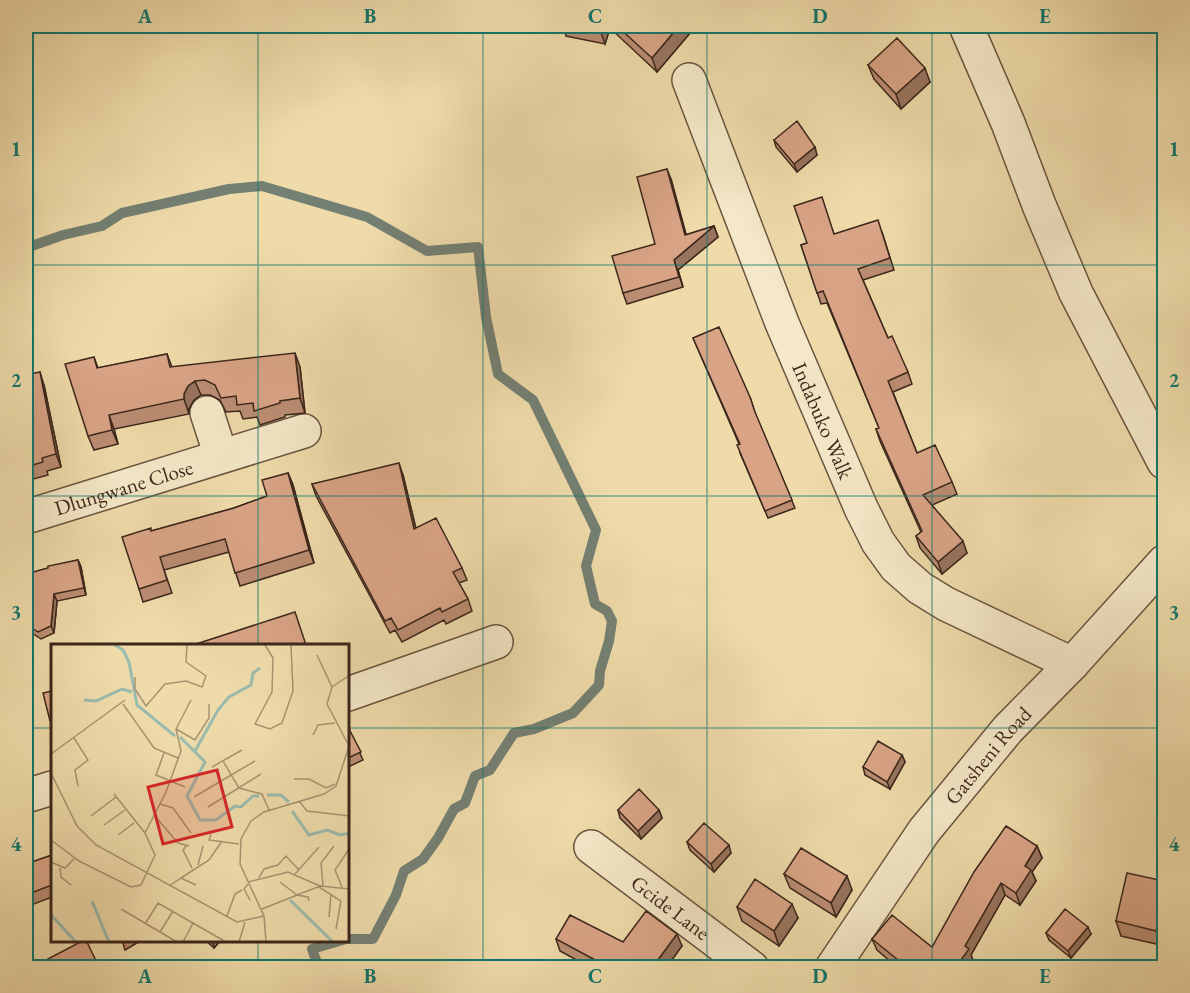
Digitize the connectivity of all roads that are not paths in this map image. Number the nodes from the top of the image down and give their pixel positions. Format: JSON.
{"nodes":[{"id":1,"x":966,"y":26,"type":"edge"},
{"id":2,"x":689,"y":80,"type":"dead end"},
{"id":3,"x":207,"y":413,"type":"dead end"},
{"id":4,"x":304,"y":430,"type":"dead end"},
{"id":5,"x":221,"y":456,"type":"junction"},
{"id":6,"x":1164,"y":462,"type":"edge"},
{"id":7,"x":26,"y":517,"type":"edge"},
{"id":8,"x":1164,"y":562,"type":"edge"},
{"id":9,"x":496,"y":642,"type":"dead end"},
{"id":10,"x":1072,"y":664,"type":"junction"},
{"id":11,"x":350,"y":693,"type":"edge"},
{"id":12,"x":51,"y":788,"type":"edge"},
{"id":13,"x":26,"y":796,"type":"edge"},
{"id":14,"x":591,"y":848,"type":"dead end"},
{"id":15,"x":752,"y":968,"type":"edge"},
{"id":16,"x":832,"y":968,"type":"edge"}],
"edges":[{"from":1,"to":6,"type":"street"},
{"from":2,"to":10,"type":"street","name":"Indabuko Walk"},
{"from":3,"to":5,"type":"street","name":"Dlungwane Close"},
{"from":4,"to":5,"type":"street","name":"Dlungwane Close"},
{"from":5,"to":7,"type":"street","name":"Dlungwane Close"},
{"from":8,"to":10,"type":"street","name":"Gatsheni Road"},
{"from":9,"to":11,"type":"street"},
{"from":10,"to":16,"type":"street","name":"Gatsheni Road"},
{"from":12,"to":13,"type":"street"},
{"from":14,"to":15,"type":"street","name":"Gcide Lane"}]}
